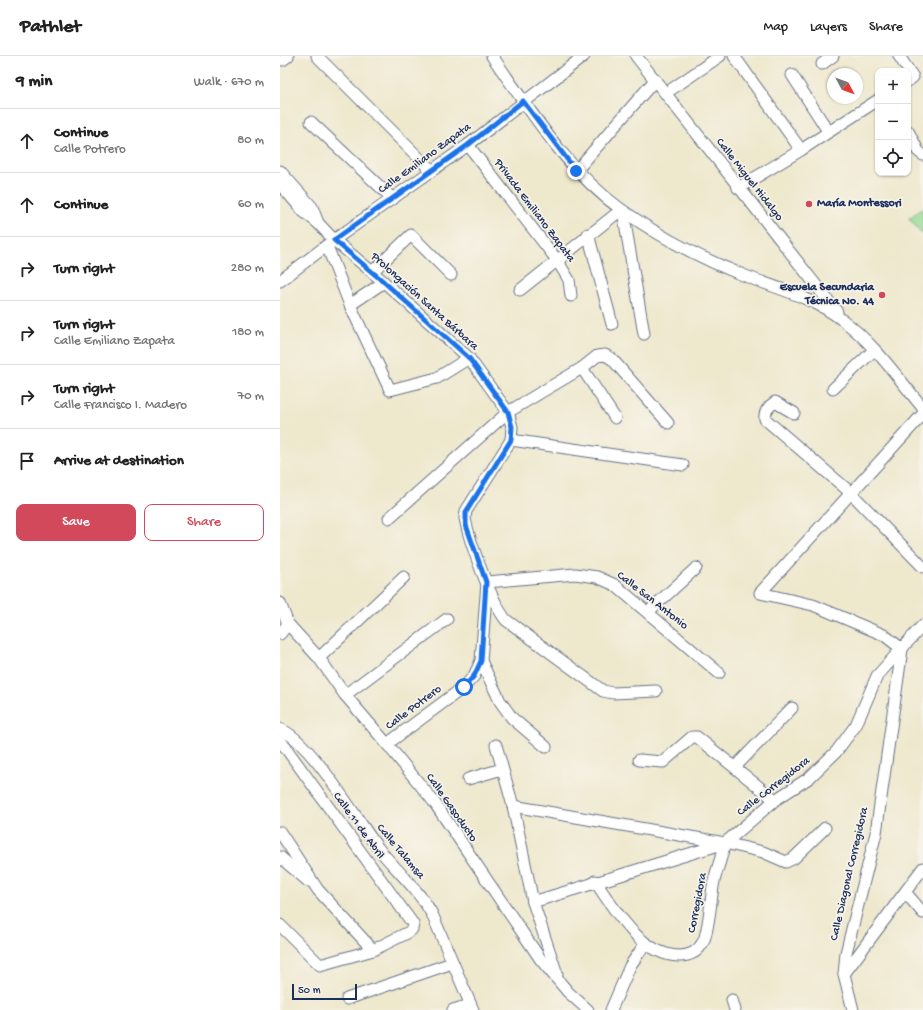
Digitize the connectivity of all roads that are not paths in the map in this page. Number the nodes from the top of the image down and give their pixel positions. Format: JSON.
{"nodes":[{"id":1,"x":317,"y":56,"type":"edge"},
{"id":2,"x":492,"y":56,"type":"edge"},
{"id":3,"x":584,"y":56,"type":"edge"},
{"id":4,"x":636,"y":56,"type":"edge"},
{"id":5,"x":720,"y":56,"type":"edge"},
{"id":6,"x":734,"y":56,"type":"edge"},
{"id":7,"x":833,"y":56,"type":"edge"},
{"id":8,"x":899,"y":56,"type":"edge"},
{"id":9,"x":822,"y":64,"type":"dead end"},
{"id":10,"x":905,"y":68,"type":"edge"},
{"id":11,"x":792,"y":76,"type":"dead end"},
{"id":12,"x":655,"y":80,"type":"junction"},
{"id":13,"x":666,"y":93,"type":"junction"},
{"id":14,"x":523,"y":101,"type":"junction"},
{"id":15,"x":875,"y":102,"type":"edge"},
{"id":16,"x":311,"y":122,"type":"dead end"},
{"id":17,"x":828,"y":131,"type":"junction"},
{"id":18,"x":911,"y":137,"type":"edge"},
{"id":19,"x":468,"y":145,"type":"junction"},
{"id":20,"x":801,"y":150,"type":"junction"},
{"id":21,"x":923,"y":155,"type":"edge"},
{"id":22,"x":431,"y":170,"type":"junction"},
{"id":23,"x":280,"y":171,"type":"edge"},
{"id":24,"x":576,"y":171,"type":"junction"},
{"id":25,"x":280,"y":184,"type":"edge"},
{"id":26,"x":738,"y":188,"type":"junction"},
{"id":27,"x":393,"y":199,"type":"junction"},
{"id":28,"x":622,"y":210,"type":"junction"},
{"id":29,"x":318,"y":223,"type":"junction"},
{"id":30,"x":588,"y":234,"type":"junction"},
{"id":31,"x":330,"y":243,"type":"junction"},
{"id":32,"x":557,"y":260,"type":"junction"},
{"id":33,"x":372,"y":272,"type":"junction"},
{"id":34,"x":451,"y":275,"type":"dead end"},
{"id":35,"x":280,"y":281,"type":"edge"},
{"id":36,"x":384,"y":282,"type":"junction"},
{"id":37,"x":520,"y":290,"type":"dead end"},
{"id":38,"x":571,"y":296,"type":"dead end"},
{"id":39,"x":350,"y":305,"type":"junction"},
{"id":40,"x":842,"y":319,"type":"junction"},
{"id":41,"x":612,"y":324,"type":"dead end"},
{"id":42,"x":644,"y":334,"type":"dead end"},
{"id":43,"x":874,"y":350,"type":"junction"},
{"id":44,"x":469,"y":358,"type":"junction"},
{"id":45,"x":582,"y":368,"type":"junction"},
{"id":46,"x":833,"y":389,"type":"dead end"},
{"id":47,"x":923,"y":408,"type":"edge"},
{"id":48,"x":508,"y":412,"type":"junction"},
{"id":49,"x":794,"y":413,"type":"dead end"},
{"id":50,"x":923,"y":414,"type":"edge"},
{"id":51,"x":615,"y":418,"type":"dead end"},
{"id":52,"x":668,"y":423,"type":"dead end"},
{"id":53,"x":511,"y":440,"type":"junction"},
{"id":54,"x":683,"y":466,"type":"dead end"},
{"id":55,"x":850,"y":492,"type":"junction"},
{"id":56,"x":389,"y":518,"type":"dead end"},
{"id":57,"x":923,"y":567,"type":"edge"},
{"id":58,"x":696,"y":568,"type":"dead end"},
{"id":59,"x":404,"y":577,"type":"dead end"},
{"id":60,"x":486,"y":582,"type":"junction"},
{"id":61,"x":280,"y":603,"type":"edge"},
{"id":62,"x":648,"y":612,"type":"junction"},
{"id":63,"x":447,"y":619,"type":"dead end"},
{"id":64,"x":288,"y":624,"type":"junction"},
{"id":65,"x":923,"y":625,"type":"edge"},
{"id":66,"x":280,"y":634,"type":"edge"},
{"id":67,"x":902,"y":649,"type":"junction"},
{"id":68,"x":319,"y":658,"type":"junction"},
{"id":69,"x":481,"y":661,"type":"junction"},
{"id":70,"x":719,"y":673,"type":"dead end"},
{"id":71,"x":656,"y":691,"type":"dead end"},
{"id":72,"x":345,"y":695,"type":"junction"},
{"id":73,"x":792,"y":708,"type":"dead end"},
{"id":74,"x":280,"y":729,"type":"edge"},
{"id":75,"x":280,"y":740,"type":"edge"},
{"id":76,"x":387,"y":744,"type":"junction"},
{"id":77,"x":496,"y":745,"type":"dead end"},
{"id":78,"x":546,"y":748,"type":"dead end"},
{"id":79,"x":639,"y":760,"type":"dead end"},
{"id":80,"x":736,"y":766,"type":"junction"},
{"id":81,"x":502,"y":770,"type":"junction"},
{"id":82,"x":468,"y":778,"type":"dead end"},
{"id":83,"x":775,"y":800,"type":"junction"},
{"id":84,"x":514,"y":806,"type":"junction"},
{"id":85,"x":825,"y":828,"type":"dead end"},
{"id":86,"x":281,"y":836,"type":"edge"},
{"id":87,"x":725,"y":843,"type":"junction"},
{"id":88,"x":280,"y":857,"type":"edge"},
{"id":89,"x":923,"y":868,"type":"edge"},
{"id":90,"x":595,"y":881,"type":"junction"},
{"id":91,"x":318,"y":890,"type":"junction"},
{"id":92,"x":906,"y":893,"type":"junction"},
{"id":93,"x":532,"y":902,"type":"junction"},
{"id":94,"x":923,"y":913,"type":"edge"},
{"id":95,"x":280,"y":925,"type":"edge"},
{"id":96,"x":645,"y":944,"type":"junction"},
{"id":97,"x":373,"y":950,"type":"junction"},
{"id":98,"x":452,"y":963,"type":"junction"},
{"id":99,"x":844,"y":974,"type":"junction"},
{"id":100,"x":560,"y":982,"type":"junction"},
{"id":101,"x":347,"y":999,"type":"dead end"},
{"id":102,"x":471,"y":1008,"type":"edge"},
{"id":103,"x":453,"y":1010,"type":"edge"},
{"id":104,"x":588,"y":1010,"type":"edge"},
{"id":105,"x":611,"y":1010,"type":"edge"},
{"id":106,"x":853,"y":1010,"type":"edge"}],
"edges":[{"from":1,"to":22,"type":"street"},
{"from":2,"to":14,"type":"street"},
{"from":3,"to":14,"type":"street","name":"Calle Emiliano Zapata"},
{"from":4,"to":12,"type":"street","name":"Calle Miguel Hidalgo"},
{"from":5,"to":13,"type":"street"},
{"from":6,"to":20,"type":"street"},
{"from":7,"to":9,"type":"street"},
{"from":8,"to":10,"type":"street"},
{"from":11,"to":17,"type":"street"},
{"from":12,"to":13,"type":"street","name":"Calle Miguel Hidalgo"},
{"from":12,"to":24,"type":"street"},
{"from":13,"to":26,"type":"street","name":"Calle Miguel Hidalgo"},
{"from":14,"to":19,"type":"street","name":"Calle Emiliano Zapata"},
{"from":14,"to":24,"type":"street"},
{"from":15,"to":17,"type":"street"},
{"from":16,"to":27,"type":"street"},
{"from":17,"to":20,"type":"street"},
{"from":18,"to":21,"type":"street"},
{"from":19,"to":22,"type":"street","name":"Calle Emiliano Zapata"},
{"from":19,"to":32,"type":"street","name":"Privada Emiliano Zapata"},
{"from":20,"to":26,"type":"street"},
{"from":22,"to":27,"type":"street","name":"Calle Emiliano Zapata"},
{"from":23,"to":29,"type":"street","name":"Prolongación Santa Bárbara"},
{"from":24,"to":28,"type":"street"},
{"from":25,"to":29,"type":"street","name":"Prolongación Santa Bárbara"},
{"from":26,"to":40,"type":"street","name":"Calle Miguel Hidalgo"},
{"from":27,"to":31,"type":"street","name":"Calle Emiliano Zapata"},
{"from":28,"to":30,"type":"street"},
{"from":28,"to":40,"type":"street"},
{"from":28,"to":42,"type":"street"},
{"from":29,"to":31,"type":"street","name":"Prolongación Santa Bárbara"},
{"from":30,"to":32,"type":"street"},
{"from":30,"to":41,"type":"street"},
{"from":31,"to":33,"type":"street","name":"Prolongación Santa Bárbara"},
{"from":31,"to":35,"type":"street","name":"Calle Emiliano Zapata"},
{"from":31,"to":39,"type":"street"},
{"from":32,"to":37,"type":"street"},
{"from":32,"to":38,"type":"street","name":"Privada Emiliano Zapata"},
{"from":33,"to":34,"type":"street"},
{"from":33,"to":36,"type":"street","name":"Prolongación Santa Bárbara"},
{"from":36,"to":39,"type":"street"},
{"from":36,"to":44,"type":"street","name":"Prolongación Santa Bárbara"},
{"from":39,"to":44,"type":"street"},
{"from":40,"to":43,"type":"street"},
{"from":43,"to":46,"type":"street"},
{"from":43,"to":47,"type":"street"},
{"from":44,"to":48,"type":"street","name":"Prolongación Santa Bárbara"},
{"from":45,"to":48,"type":"street"},
{"from":45,"to":51,"type":"street"},
{"from":45,"to":52,"type":"street"},
{"from":48,"to":53,"type":"street","name":"Prolongación Santa Bárbara"},
{"from":48,"to":56,"type":"street"},
{"from":49,"to":55,"type":"street"},
{"from":50,"to":55,"type":"street"},
{"from":53,"to":54,"type":"street"},
{"from":53,"to":60,"type":"street"},
{"from":55,"to":57,"type":"street"},
{"from":55,"to":67,"type":"street"},
{"from":58,"to":62,"type":"street"},
{"from":59,"to":68,"type":"street"},
{"from":60,"to":62,"type":"street","name":"Calle San Antonio"},
{"from":60,"to":69,"type":"street","name":"Calle Potrero"},
{"from":60,"to":71,"type":"street"},
{"from":61,"to":64,"type":"street"},
{"from":62,"to":70,"type":"street","name":"Calle San Antonio"},
{"from":63,"to":72,"type":"street"},
{"from":64,"to":66,"type":"street"},
{"from":64,"to":68,"type":"street","name":"Calle Gasoducto"},
{"from":65,"to":67,"type":"street","name":"Calle Corregidora"},
{"from":67,"to":83,"type":"street","name":"Calle Corregidora"},
{"from":67,"to":99,"type":"street","name":"Calle Diagonal Corregidora"},
{"from":68,"to":72,"type":"street","name":"Calle Gasoducto"},
{"from":69,"to":76,"type":"street","name":"Calle Potrero"},
{"from":69,"to":78,"type":"street"},
{"from":72,"to":76,"type":"street","name":"Calle Gasoducto"},
{"from":73,"to":80,"type":"street"},
{"from":74,"to":98,"type":"street","name":"Calle Talamsa"},
{"from":75,"to":97,"type":"street","name":"Calle 11 de Abril"},
{"from":76,"to":100,"type":"street","name":"Calle Gasoducto"},
{"from":77,"to":81,"type":"street"},
{"from":79,"to":80,"type":"street"},
{"from":80,"to":83,"type":"street"},
{"from":81,"to":82,"type":"street"},
{"from":81,"to":84,"type":"street"},
{"from":83,"to":87,"type":"street","name":"Calle Corregidora"},
{"from":84,"to":87,"type":"street"},
{"from":84,"to":93,"type":"street"},
{"from":85,"to":87,"type":"street"},
{"from":86,"to":91,"type":"street"},
{"from":87,"to":90,"type":"street","name":"Calle Corregidora"},
{"from":87,"to":96,"type":"street","name":"Corregidora"},
{"from":88,"to":91,"type":"street"},
{"from":89,"to":92,"type":"street"},
{"from":90,"to":93,"type":"street","name":"Calle Corregidora"},
{"from":90,"to":96,"type":"street","name":"Corregidora"},
{"from":91,"to":97,"type":"street"},
{"from":92,"to":94,"type":"street"},
{"from":92,"to":99,"type":"street"},
{"from":93,"to":100,"type":"street"},
{"from":95,"to":97,"type":"street"},
{"from":96,"to":105,"type":"street"},
{"from":98,"to":101,"type":"street"},
{"from":98,"to":102,"type":"street","name":"Calle Talamsa"},
{"from":99,"to":106,"type":"street","name":"Calle Diagonal Corregidora"},
{"from":100,"to":104,"type":"street","name":"Calle Gasoducto"},
{"from":102,"to":103,"type":"street"}]}
